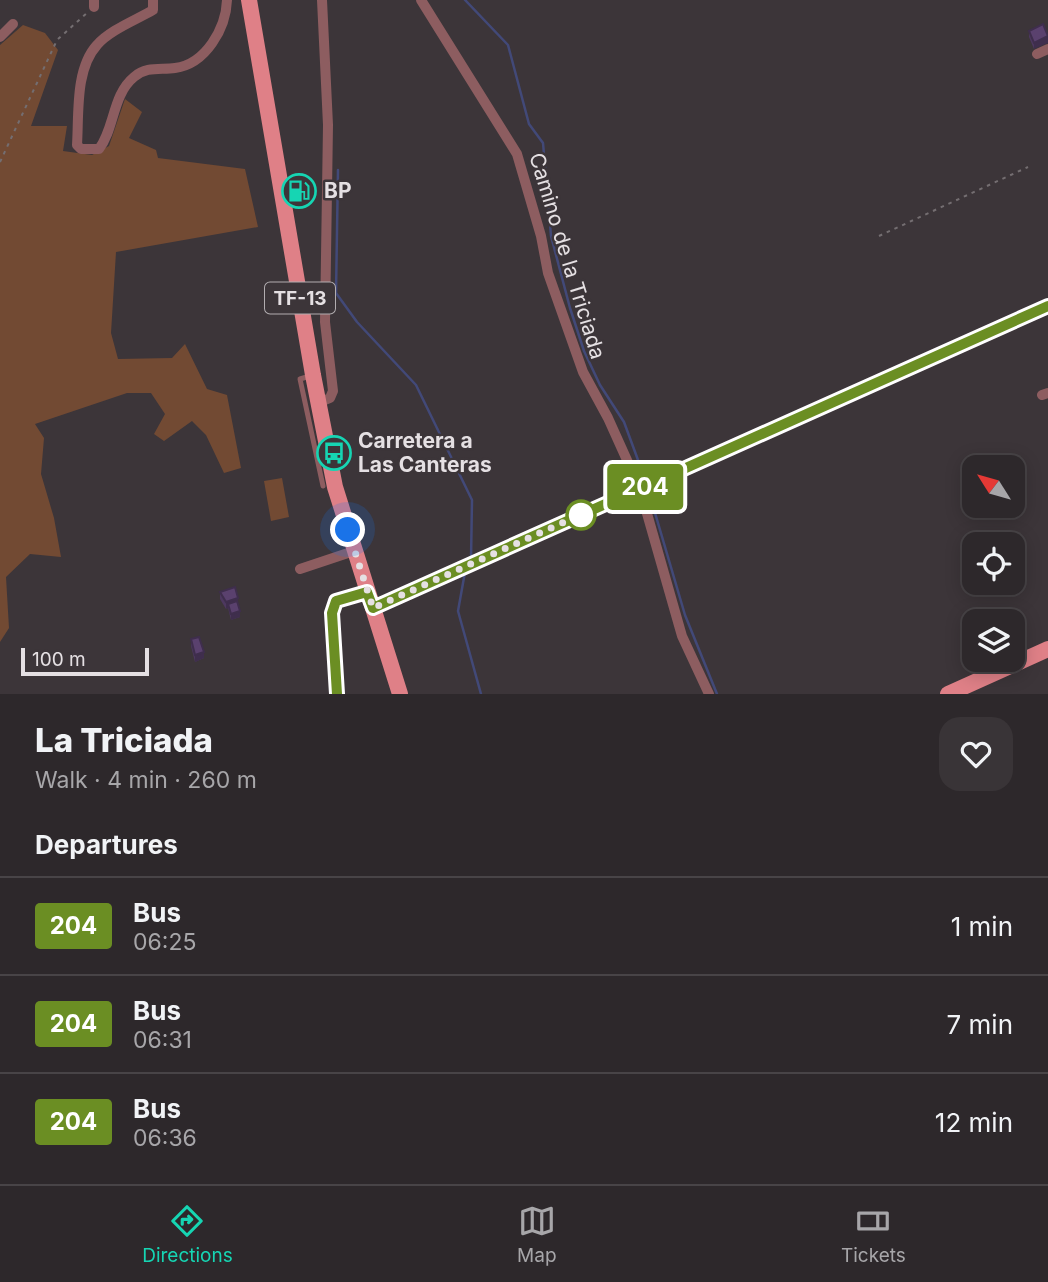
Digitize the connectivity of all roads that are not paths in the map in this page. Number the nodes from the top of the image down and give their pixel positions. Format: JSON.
{"nodes":[{"id":1,"x":153,"y":0,"type":"edge"},
{"id":2,"x":227,"y":0,"type":"edge"},
{"id":3,"x":249,"y":0,"type":"edge"},
{"id":4,"x":322,"y":0,"type":"edge"},
{"id":5,"x":421,"y":0,"type":"edge"},
{"id":6,"x":13,"y":24,"type":"dead end"},
{"id":7,"x":0,"y":37,"type":"edge"},
{"id":8,"x":1048,"y":49,"type":"edge"},
{"id":9,"x":1037,"y":54,"type":"dead end"},
{"id":10,"x":1048,"y":306,"type":"edge"},
{"id":11,"x":313,"y":375,"type":"junction"},
{"id":12,"x":318,"y":403,"type":"junction"},
{"id":13,"x":323,"y":486,"type":"dead end"},
{"id":14,"x":640,"y":489,"type":"junction"},
{"id":15,"x":354,"y":551,"type":"junction"},
{"id":16,"x":300,"y":569,"type":"dead end"},
{"id":17,"x":367,"y":592,"type":"junction"},
{"id":18,"x":373,"y":608,"type":"junction"},
{"id":19,"x":1048,"y":649,"type":"edge"},
{"id":20,"x":337,"y":694,"type":"edge"},
{"id":21,"x":400,"y":694,"type":"edge"},
{"id":22,"x":709,"y":694,"type":"edge"},
{"id":23,"x":948,"y":694,"type":"edge"}],
"edges":[{"from":1,"to":2,"type":"street"},
{"from":3,"to":11,"type":"main road","number":"TF-13"},
{"from":4,"to":12,"type":"street"},
{"from":5,"to":14,"type":"street","name":"Camino de la Triciada"},
{"from":6,"to":7,"type":"street"},
{"from":8,"to":9,"type":"street"},
{"from":10,"to":14,"type":"street"},
{"from":11,"to":12,"type":"main road","number":"TF-13"},
{"from":11,"to":13,"type":"lane"},
{"from":12,"to":15,"type":"main road","number":"TF-13"},
{"from":14,"to":18,"type":"street"},
{"from":14,"to":22,"type":"street","name":"Camino de la Triciada"},
{"from":15,"to":16,"type":"street"},
{"from":15,"to":17,"type":"main road","number":"TF-13"},
{"from":17,"to":18,"type":"main road","number":"TF-13"},
{"from":17,"to":20,"type":"street"},
{"from":18,"to":21,"type":"main road","number":"TF-13"},
{"from":19,"to":23,"type":"main road"}]}
